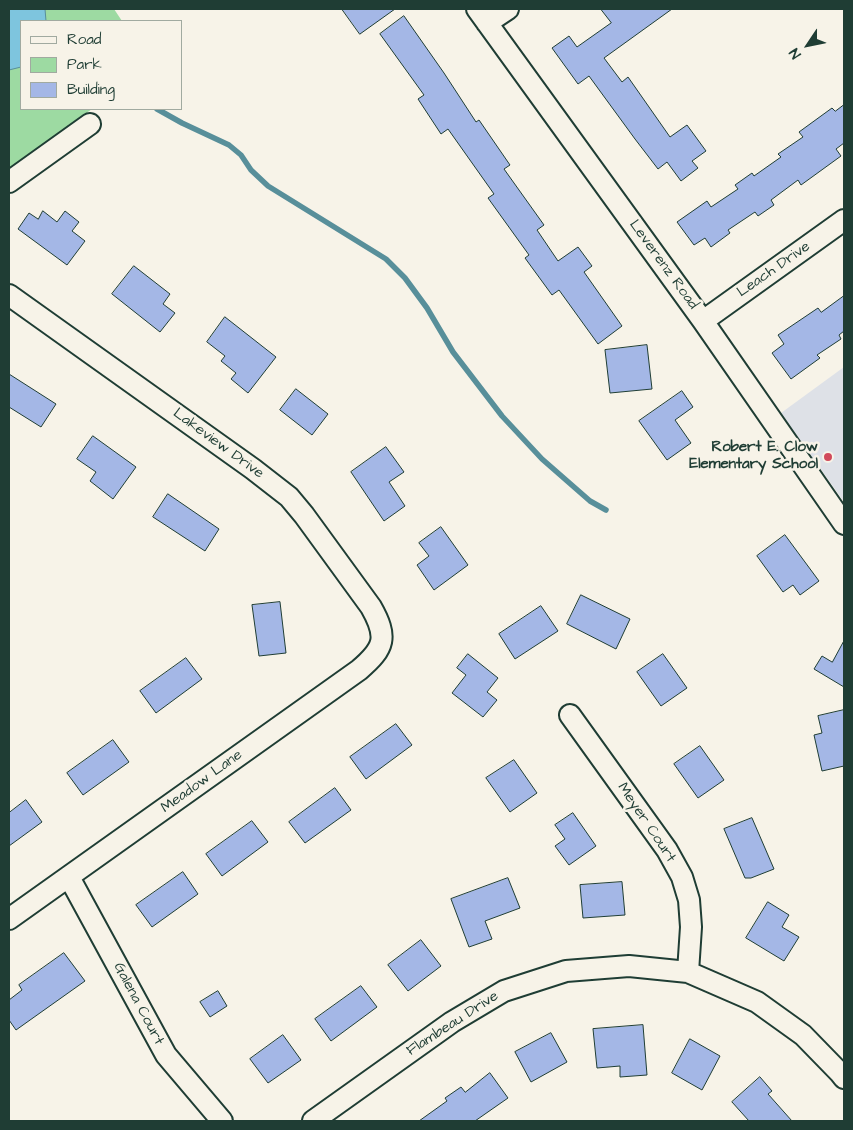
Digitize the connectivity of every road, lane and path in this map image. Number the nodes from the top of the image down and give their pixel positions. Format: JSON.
{"nodes":[{"id":1,"x":508,"y":9,"type":"edge"},
{"id":2,"x":482,"y":16,"type":"edge"},
{"id":3,"x":90,"y":124,"type":"dead end"},
{"id":4,"x":9,"y":182,"type":"edge"},
{"id":5,"x":844,"y":220,"type":"edge"},
{"id":6,"x":9,"y":295,"type":"edge"},
{"id":7,"x":703,"y":321,"type":"junction"},
{"id":8,"x":844,"y":524,"type":"edge"},
{"id":9,"x":383,"y":636,"type":"joint"},
{"id":10,"x":570,"y":715,"type":"dead end"},
{"id":11,"x":69,"y":877,"type":"junction"},
{"id":12,"x":9,"y":919,"type":"edge"},
{"id":13,"x":688,"y":972,"type":"junction"},
{"id":14,"x":844,"y":1078,"type":"edge"},
{"id":15,"x":222,"y":1121,"type":"edge"},
{"id":16,"x":313,"y":1121,"type":"edge"}],
"edges":[{"from":1,"to":2,"type":"street"},
{"from":2,"to":7,"type":"street","name":"Leverenz Road"},
{"from":3,"to":4,"type":"street"},
{"from":5,"to":7,"type":"street","name":"Leach Drive"},
{"from":6,"to":9,"type":"street","name":"Lakeview Drive"},
{"from":7,"to":8,"type":"street","name":"Leverenz Road"},
{"from":9,"to":11,"type":"street","name":"Meadow Lane"},
{"from":10,"to":13,"type":"street","name":"Meyer Court"},
{"from":11,"to":12,"type":"street","name":"Meadow Lane"},
{"from":11,"to":15,"type":"street","name":"Galena Court"},
{"from":13,"to":14,"type":"street","name":"Flambeau Drive"},
{"from":13,"to":16,"type":"street","name":"Flambeau Drive"}]}
